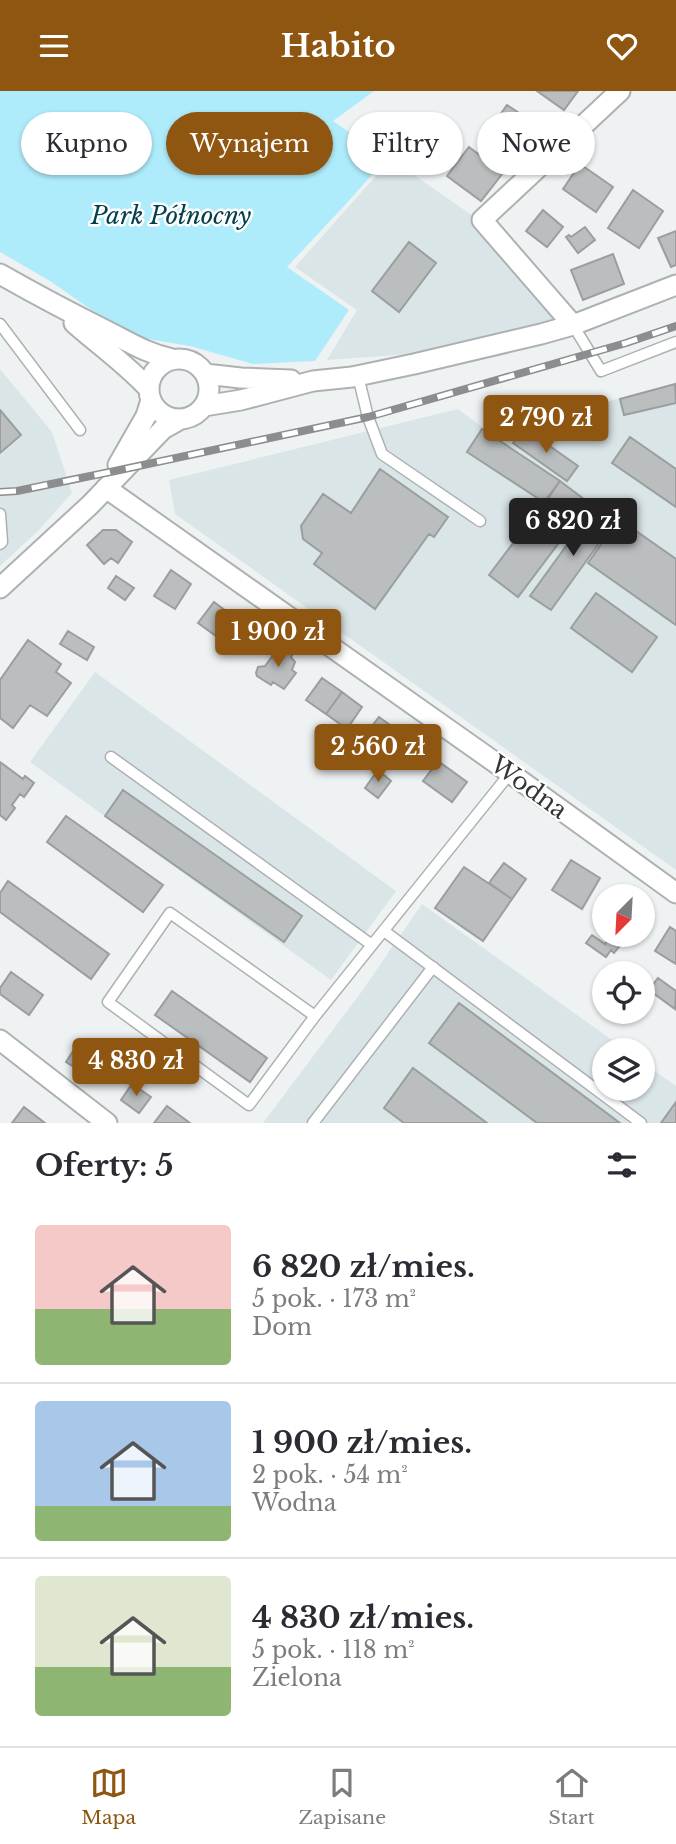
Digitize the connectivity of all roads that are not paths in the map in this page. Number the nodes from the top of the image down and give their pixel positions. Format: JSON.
{"nodes":[{"id":1,"x":620,"y":91,"type":"edge"},
{"id":2,"x":1,"y":276,"type":"edge"},
{"id":3,"x":676,"y":285,"type":"edge"},
{"id":4,"x":53,"y":305,"type":"junction"},
{"id":5,"x":0,"y":324,"type":"edge"},
{"id":6,"x":573,"y":325,"type":"junction"},
{"id":7,"x":676,"y":342,"type":"edge"},
{"id":8,"x":172,"y":359,"type":"junction"},
{"id":9,"x":205,"y":374,"type":"junction"},
{"id":10,"x":358,"y":376,"type":"junction"},
{"id":11,"x":313,"y":381,"type":"junction"},
{"id":12,"x":150,"y":394,"type":"junction"},
{"id":13,"x":204,"y":406,"type":"junction"},
{"id":14,"x":181,"y":419,"type":"junction"},
{"id":15,"x":80,"y":430,"type":"dead end"},
{"id":16,"x":106,"y":488,"type":"junction"},
{"id":17,"x":0,"y":514,"type":"edge"},
{"id":18,"x":480,"y":521,"type":"dead end"},
{"id":19,"x":0,"y":544,"type":"edge"},
{"id":20,"x":0,"y":588,"type":"edge"},
{"id":21,"x":111,"y":757,"type":"dead end"},
{"id":22,"x":513,"y":769,"type":"junction"},
{"id":23,"x":676,"y":893,"type":"edge"},
{"id":24,"x":384,"y":931,"type":"junction"},
{"id":25,"x":372,"y":945,"type":"junction"},
{"id":26,"x":433,"y":967,"type":"junction"},
{"id":27,"x":315,"y":1016,"type":"junction"},
{"id":28,"x":0,"y":1040,"type":"edge"},
{"id":29,"x":107,"y":1123,"type":"edge"},
{"id":30,"x":313,"y":1123,"type":"edge"},
{"id":31,"x":641,"y":1123,"type":"edge"}],
"edges":[{"from":1,"to":6,"type":"street"},
{"from":2,"to":4,"type":"street"},
{"from":3,"to":6,"type":"street"},
{"from":4,"to":8,"type":"street"},
{"from":4,"to":12,"type":"street"},
{"from":5,"to":15,"type":"lane"},
{"from":6,"to":7,"type":"lane"},
{"from":6,"to":10,"type":"street"},
{"from":8,"to":9,"type":"street"},
{"from":8,"to":12,"type":"street"},
{"from":9,"to":11,"type":"street"},
{"from":9,"to":13,"type":"street"},
{"from":10,"to":11,"type":"street"},
{"from":10,"to":18,"type":"lane"},
{"from":11,"to":13,"type":"street"},
{"from":12,"to":14,"type":"street"},
{"from":12,"to":16,"type":"street"},
{"from":13,"to":14,"type":"street"},
{"from":14,"to":16,"type":"street"},
{"from":16,"to":20,"type":"street"},
{"from":16,"to":22,"type":"street","name":"Wodna"},
{"from":17,"to":19,"type":"lane"},
{"from":21,"to":25,"type":"lane"},
{"from":22,"to":23,"type":"street","name":"Wodna"},
{"from":22,"to":24,"type":"lane"},
{"from":24,"to":25,"type":"lane"},
{"from":24,"to":26,"type":"lane"},
{"from":25,"to":27,"type":"lane"},
{"from":26,"to":30,"type":"lane"},
{"from":26,"to":31,"type":"lane"},
{"from":27,"to":27,"type":"lane"},
{"from":28,"to":29,"type":"street"}]}
